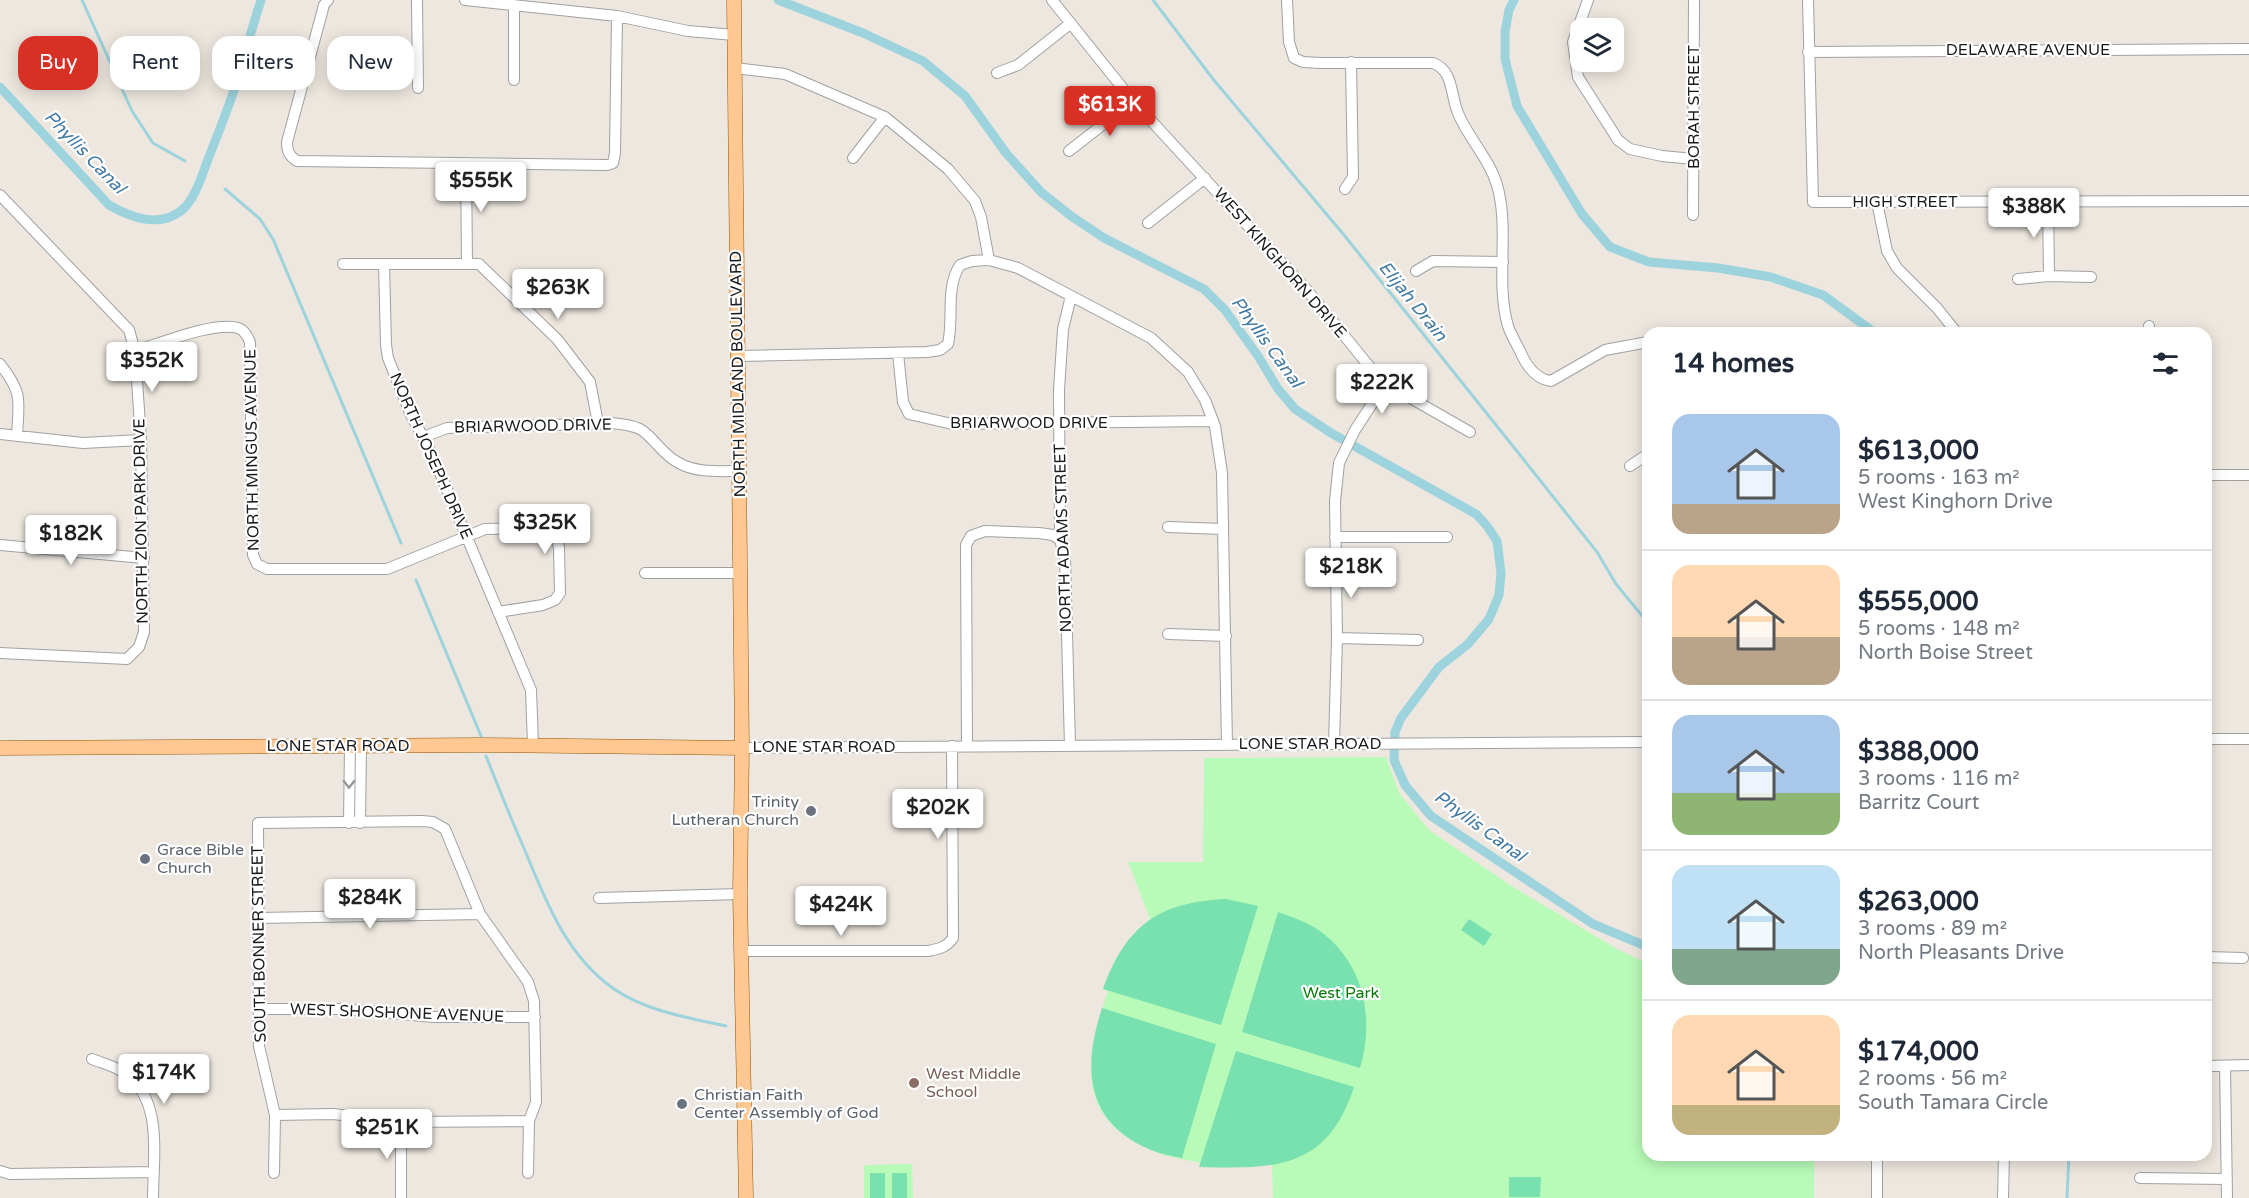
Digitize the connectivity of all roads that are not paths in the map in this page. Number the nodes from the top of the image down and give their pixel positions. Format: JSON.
{"nodes":[{"id":1,"x":328,"y":0,"type":"edge"},
{"id":2,"x":417,"y":0,"type":"edge"},
{"id":3,"x":465,"y":0,"type":"edge"},
{"id":4,"x":734,"y":0,"type":"edge"},
{"id":5,"x":1053,"y":0,"type":"edge"},
{"id":6,"x":1287,"y":0,"type":"edge"},
{"id":7,"x":1588,"y":0,"type":"edge"},
{"id":8,"x":1694,"y":0,"type":"edge"},
{"id":9,"x":1808,"y":0,"type":"edge"},
{"id":10,"x":514,"y":5,"type":"junction"},
{"id":11,"x":617,"y":15,"type":"junction"},
{"id":12,"x":1071,"y":23,"type":"junction"},
{"id":13,"x":734,"y":35,"type":"junction"},
{"id":14,"x":2249,"y":49,"type":"edge"},
{"id":15,"x":1808,"y":52,"type":"junction"},
{"id":16,"x":1352,"y":62,"type":"junction"},
{"id":17,"x":735,"y":68,"type":"junction"},
{"id":18,"x":997,"y":73,"type":"dead end"},
{"id":19,"x":514,"y":80,"type":"dead end"},
{"id":20,"x":418,"y":88,"type":"dead end"},
{"id":21,"x":1133,"y":101,"type":"junction"},
{"id":22,"x":885,"y":117,"type":"junction"},
{"id":23,"x":1069,"y":151,"type":"dead end"},
{"id":24,"x":853,"y":158,"type":"dead end"},
{"id":25,"x":1694,"y":159,"type":"junction"},
{"id":26,"x":466,"y":163,"type":"junction"},
{"id":27,"x":1205,"y":178,"type":"junction"},
{"id":28,"x":1345,"y":189,"type":"dead end"},
{"id":29,"x":2048,"y":201,"type":"junction"},
{"id":30,"x":2249,"y":201,"type":"edge"},
{"id":31,"x":2,"y":202,"type":"edge"},
{"id":32,"x":1877,"y":202,"type":"junction"},
{"id":33,"x":1693,"y":215,"type":"dead end"},
{"id":34,"x":1148,"y":223,"type":"dead end"},
{"id":35,"x":989,"y":260,"type":"junction"},
{"id":36,"x":1503,"y":262,"type":"junction"},
{"id":37,"x":467,"y":263,"type":"junction"},
{"id":38,"x":343,"y":264,"type":"dead end"},
{"id":39,"x":384,"y":264,"type":"junction"},
{"id":40,"x":1416,"y":271,"type":"dead end"},
{"id":41,"x":2049,"y":276,"type":"junction"},
{"id":42,"x":2091,"y":277,"type":"dead end"},
{"id":43,"x":2018,"y":279,"type":"dead end"},
{"id":44,"x":1071,"y":296,"type":"junction"},
{"id":45,"x":1952,"y":327,"type":"edge"},
{"id":46,"x":1642,"y":343,"type":"edge"},
{"id":47,"x":135,"y":351,"type":"junction"},
{"id":48,"x":898,"y":353,"type":"junction"},
{"id":49,"x":738,"y":356,"type":"junction"},
{"id":50,"x":0,"y":364,"type":"edge"},
{"id":51,"x":1388,"y":381,"type":"junction"},
{"id":52,"x":1213,"y":421,"type":"junction"},
{"id":53,"x":598,"y":423,"type":"junction"},
{"id":54,"x":1059,"y":424,"type":"junction"},
{"id":55,"x":1470,"y":432,"type":"dead end"},
{"id":56,"x":0,"y":434,"type":"edge"},
{"id":57,"x":17,"y":435,"type":"junction"},
{"id":58,"x":423,"y":437,"type":"junction"},
{"id":59,"x":141,"y":440,"type":"junction"},
{"id":60,"x":1642,"y":458,"type":"edge"},
{"id":61,"x":1630,"y":466,"type":"dead end"},
{"id":62,"x":739,"y":471,"type":"junction"},
{"id":63,"x":2212,"y":475,"type":"edge"},
{"id":64,"x":2249,"y":475,"type":"edge"},
{"id":65,"x":1168,"y":527,"type":"dead end"},
{"id":66,"x":1223,"y":529,"type":"junction"},
{"id":67,"x":466,"y":535,"type":"junction"},
{"id":68,"x":1335,"y":537,"type":"junction"},
{"id":69,"x":1447,"y":537,"type":"dead end"},
{"id":70,"x":1060,"y":540,"type":"junction"},
{"id":71,"x":0,"y":545,"type":"edge"},
{"id":72,"x":144,"y":558,"type":"junction"},
{"id":73,"x":645,"y":573,"type":"dead end"},
{"id":74,"x":740,"y":573,"type":"junction"},
{"id":75,"x":498,"y":612,"type":"junction"},
{"id":76,"x":1168,"y":634,"type":"dead end"},
{"id":77,"x":1226,"y":636,"type":"junction"},
{"id":78,"x":1337,"y":638,"type":"junction"},
{"id":79,"x":1418,"y":640,"type":"dead end"},
{"id":80,"x":0,"y":653,"type":"edge"},
{"id":81,"x":2249,"y":739,"type":"edge"},
{"id":82,"x":2212,"y":740,"type":"edge"},
{"id":83,"x":1642,"y":742,"type":"edge"},
{"id":84,"x":1334,"y":744,"type":"junction"},
{"id":85,"x":533,"y":745,"type":"junction"},
{"id":86,"x":1227,"y":745,"type":"junction"},
{"id":87,"x":356,"y":746,"type":"junction"},
{"id":88,"x":952,"y":746,"type":"junction"},
{"id":89,"x":967,"y":746,"type":"junction"},
{"id":90,"x":1070,"y":746,"type":"junction"},
{"id":91,"x":0,"y":748,"type":"edge"},
{"id":92,"x":742,"y":748,"type":"junction"},
{"id":93,"x":354,"y":823,"type":"junction"},
{"id":94,"x":740,"y":894,"type":"junction"},
{"id":95,"x":599,"y":898,"type":"dead end"},
{"id":96,"x":480,"y":914,"type":"junction"},
{"id":97,"x":259,"y":918,"type":"junction"},
{"id":98,"x":742,"y":951,"type":"junction"},
{"id":99,"x":2212,"y":957,"type":"edge"},
{"id":100,"x":2243,"y":958,"type":"dead end"},
{"id":101,"x":259,"y":1009,"type":"junction"},
{"id":102,"x":535,"y":1017,"type":"junction"},
{"id":103,"x":92,"y":1059,"type":"dead end"},
{"id":104,"x":2249,"y":1065,"type":"edge"},
{"id":105,"x":2212,"y":1066,"type":"edge"},
{"id":106,"x":2225,"y":1066,"type":"junction"},
{"id":107,"x":275,"y":1115,"type":"junction"},
{"id":108,"x":529,"y":1121,"type":"junction"},
{"id":109,"x":401,"y":1122,"type":"junction"},
{"id":110,"x":1877,"y":1161,"type":"edge"},
{"id":111,"x":2004,"y":1161,"type":"edge"},
{"id":112,"x":0,"y":1171,"type":"edge"},
{"id":113,"x":153,"y":1172,"type":"junction"},
{"id":114,"x":274,"y":1173,"type":"dead end"},
{"id":115,"x":528,"y":1173,"type":"dead end"},
{"id":116,"x":2140,"y":1178,"type":"dead end"},
{"id":117,"x":2227,"y":1179,"type":"junction"},
{"id":118,"x":153,"y":1198,"type":"edge"},
{"id":119,"x":401,"y":1198,"type":"edge"},
{"id":120,"x":746,"y":1198,"type":"edge"},
{"id":121,"x":1877,"y":1198,"type":"edge"},
{"id":122,"x":2003,"y":1198,"type":"edge"},
{"id":123,"x":2227,"y":1198,"type":"edge"}],
"edges":[{"from":1,"to":26,"type":"street"},
{"from":2,"to":20,"type":"street"},
{"from":3,"to":10,"type":"street"},
{"from":4,"to":13,"type":"main road","name":"NORTH MIDLAND BOULEVARD"},
{"from":5,"to":12,"type":"street","name":"WEST KINGHORN DRIVE"},
{"from":6,"to":16,"type":"street"},
{"from":7,"to":25,"type":"street"},
{"from":8,"to":25,"type":"street","name":"BORAH STREET"},
{"from":9,"to":15,"type":"street"},
{"from":10,"to":11,"type":"street"},
{"from":10,"to":19,"type":"street"},
{"from":11,"to":13,"type":"street"},
{"from":11,"to":26,"type":"street"},
{"from":12,"to":18,"type":"street"},
{"from":12,"to":21,"type":"street","name":"WEST KINGHORN DRIVE"},
{"from":13,"to":17,"type":"main road","name":"NORTH MIDLAND BOULEVARD"},
{"from":14,"to":15,"type":"street","name":"DELAWARE AVENUE"},
{"from":15,"to":32,"type":"street","name":"HIGH STREET"},
{"from":16,"to":28,"type":"street"},
{"from":16,"to":36,"type":"street"},
{"from":17,"to":22,"type":"street"},
{"from":17,"to":49,"type":"main road","name":"NORTH MIDLAND BOULEVARD"},
{"from":21,"to":23,"type":"street"},
{"from":21,"to":27,"type":"street","name":"WEST KINGHORN DRIVE"},
{"from":22,"to":24,"type":"street"},
{"from":22,"to":35,"type":"street"},
{"from":25,"to":33,"type":"street","name":"BORAH STREET"},
{"from":26,"to":37,"type":"street"},
{"from":27,"to":34,"type":"street","name":"WEST KINGHORN DRIVE"},
{"from":27,"to":51,"type":"street","name":"WEST KINGHORN DRIVE"},
{"from":29,"to":30,"type":"street","name":"HIGH STREET"},
{"from":29,"to":32,"type":"street","name":"HIGH STREET"},
{"from":29,"to":41,"type":"street"},
{"from":31,"to":47,"type":"street","name":"NORTH ZION PARK DRIVE"},
{"from":32,"to":45,"type":"street"},
{"from":35,"to":44,"type":"street"},
{"from":35,"to":48,"type":"street"},
{"from":36,"to":40,"type":"street"},
{"from":36,"to":46,"type":"street"},
{"from":37,"to":39,"type":"street"},
{"from":37,"to":53,"type":"street"},
{"from":38,"to":39,"type":"street"},
{"from":39,"to":58,"type":"street","name":"NORTH JOSEPH DRIVE"},
{"from":41,"to":42,"type":"street"},
{"from":41,"to":43,"type":"street"},
{"from":44,"to":52,"type":"street"},
{"from":44,"to":54,"type":"street","name":"NORTH ADAMS STREET"},
{"from":47,"to":59,"type":"street","name":"NORTH ZION PARK DRIVE"},
{"from":47,"to":67,"type":"street","name":"NORTH MINGUS AVENUE"},
{"from":48,"to":49,"type":"street"},
{"from":48,"to":54,"type":"street","name":"BRIARWOOD DRIVE"},
{"from":49,"to":62,"type":"main road","name":"NORTH MIDLAND BOULEVARD"},
{"from":50,"to":57,"type":"street"},
{"from":51,"to":55,"type":"street","name":"WEST KINGHORN DRIVE"},
{"from":51,"to":68,"type":"street"},
{"from":52,"to":54,"type":"street","name":"BRIARWOOD DRIVE"},
{"from":52,"to":66,"type":"street"},
{"from":53,"to":58,"type":"street","name":"BRIARWOOD DRIVE"},
{"from":53,"to":62,"type":"street","name":"BRIARWOOD DRIVE"},
{"from":54,"to":70,"type":"street","name":"NORTH ADAMS STREET"},
{"from":56,"to":57,"type":"street"},
{"from":57,"to":59,"type":"street"},
{"from":58,"to":67,"type":"street","name":"NORTH JOSEPH DRIVE"},
{"from":59,"to":72,"type":"street","name":"NORTH ZION PARK DRIVE"},
{"from":60,"to":61,"type":"street"},
{"from":62,"to":74,"type":"main road","name":"NORTH MIDLAND BOULEVARD"},
{"from":63,"to":64,"type":"street"},
{"from":65,"to":66,"type":"street"},
{"from":66,"to":77,"type":"street"},
{"from":67,"to":75,"type":"street","name":"NORTH JOSEPH DRIVE"},
{"from":67,"to":75,"type":"street"},
{"from":68,"to":69,"type":"street"},
{"from":68,"to":78,"type":"street"},
{"from":70,"to":89,"type":"street"},
{"from":70,"to":90,"type":"street","name":"NORTH ADAMS STREET"},
{"from":71,"to":72,"type":"street"},
{"from":72,"to":80,"type":"street","name":"NORTH ZION PARK DRIVE"},
{"from":73,"to":74,"type":"street"},
{"from":74,"to":92,"type":"main road","name":"NORTH MIDLAND BOULEVARD"},
{"from":75,"to":85,"type":"street","name":"NORTH JOSEPH DRIVE"},
{"from":76,"to":77,"type":"street"},
{"from":77,"to":86,"type":"street"},
{"from":78,"to":79,"type":"street"},
{"from":78,"to":84,"type":"street"},
{"from":81,"to":82,"type":"street"},
{"from":83,"to":84,"type":"street","name":"LONE STAR ROAD"},
{"from":84,"to":86,"type":"street","name":"LONE STAR ROAD"},
{"from":85,"to":87,"type":"main road","name":"LONE STAR ROAD"},
{"from":85,"to":92,"type":"main road","name":"LONE STAR ROAD"},
{"from":86,"to":90,"type":"street","name":"LONE STAR ROAD"},
{"from":87,"to":91,"type":"main road","name":"LONE STAR ROAD"},
{"from":87,"to":93,"type":"street"},
{"from":88,"to":89,"type":"street","name":"LONE STAR ROAD"},
{"from":88,"to":92,"type":"street","name":"LONE STAR ROAD"},
{"from":88,"to":98,"type":"street"},
{"from":89,"to":90,"type":"street","name":"LONE STAR ROAD"},
{"from":92,"to":94,"type":"main road","name":"NORTH MIDLAND BOULEVARD"},
{"from":93,"to":96,"type":"street"},
{"from":93,"to":97,"type":"street","name":"SOUTH BONNER STREET"},
{"from":94,"to":95,"type":"street"},
{"from":94,"to":98,"type":"main road","name":"NORTH MIDLAND BOULEVARD"},
{"from":96,"to":97,"type":"street"},
{"from":96,"to":102,"type":"street"},
{"from":97,"to":101,"type":"street","name":"SOUTH BONNER STREET"},
{"from":98,"to":120,"type":"main road","name":"NORTH MIDLAND BOULEVARD"},
{"from":99,"to":100,"type":"street"},
{"from":101,"to":102,"type":"street","name":"WEST SHOSHONE AVENUE"},
{"from":101,"to":107,"type":"street","name":"SOUTH BONNER STREET"},
{"from":102,"to":108,"type":"street"},
{"from":103,"to":113,"type":"street"},
{"from":104,"to":106,"type":"street"},
{"from":105,"to":106,"type":"street"},
{"from":106,"to":117,"type":"street"},
{"from":107,"to":109,"type":"street"},
{"from":107,"to":114,"type":"street","name":"SOUTH BONNER STREET"},
{"from":108,"to":109,"type":"street"},
{"from":108,"to":115,"type":"street"},
{"from":109,"to":119,"type":"street"},
{"from":110,"to":121,"type":"street"},
{"from":111,"to":122,"type":"street"},
{"from":112,"to":113,"type":"street"},
{"from":113,"to":118,"type":"street"},
{"from":116,"to":117,"type":"street"},
{"from":117,"to":123,"type":"street"}]}
